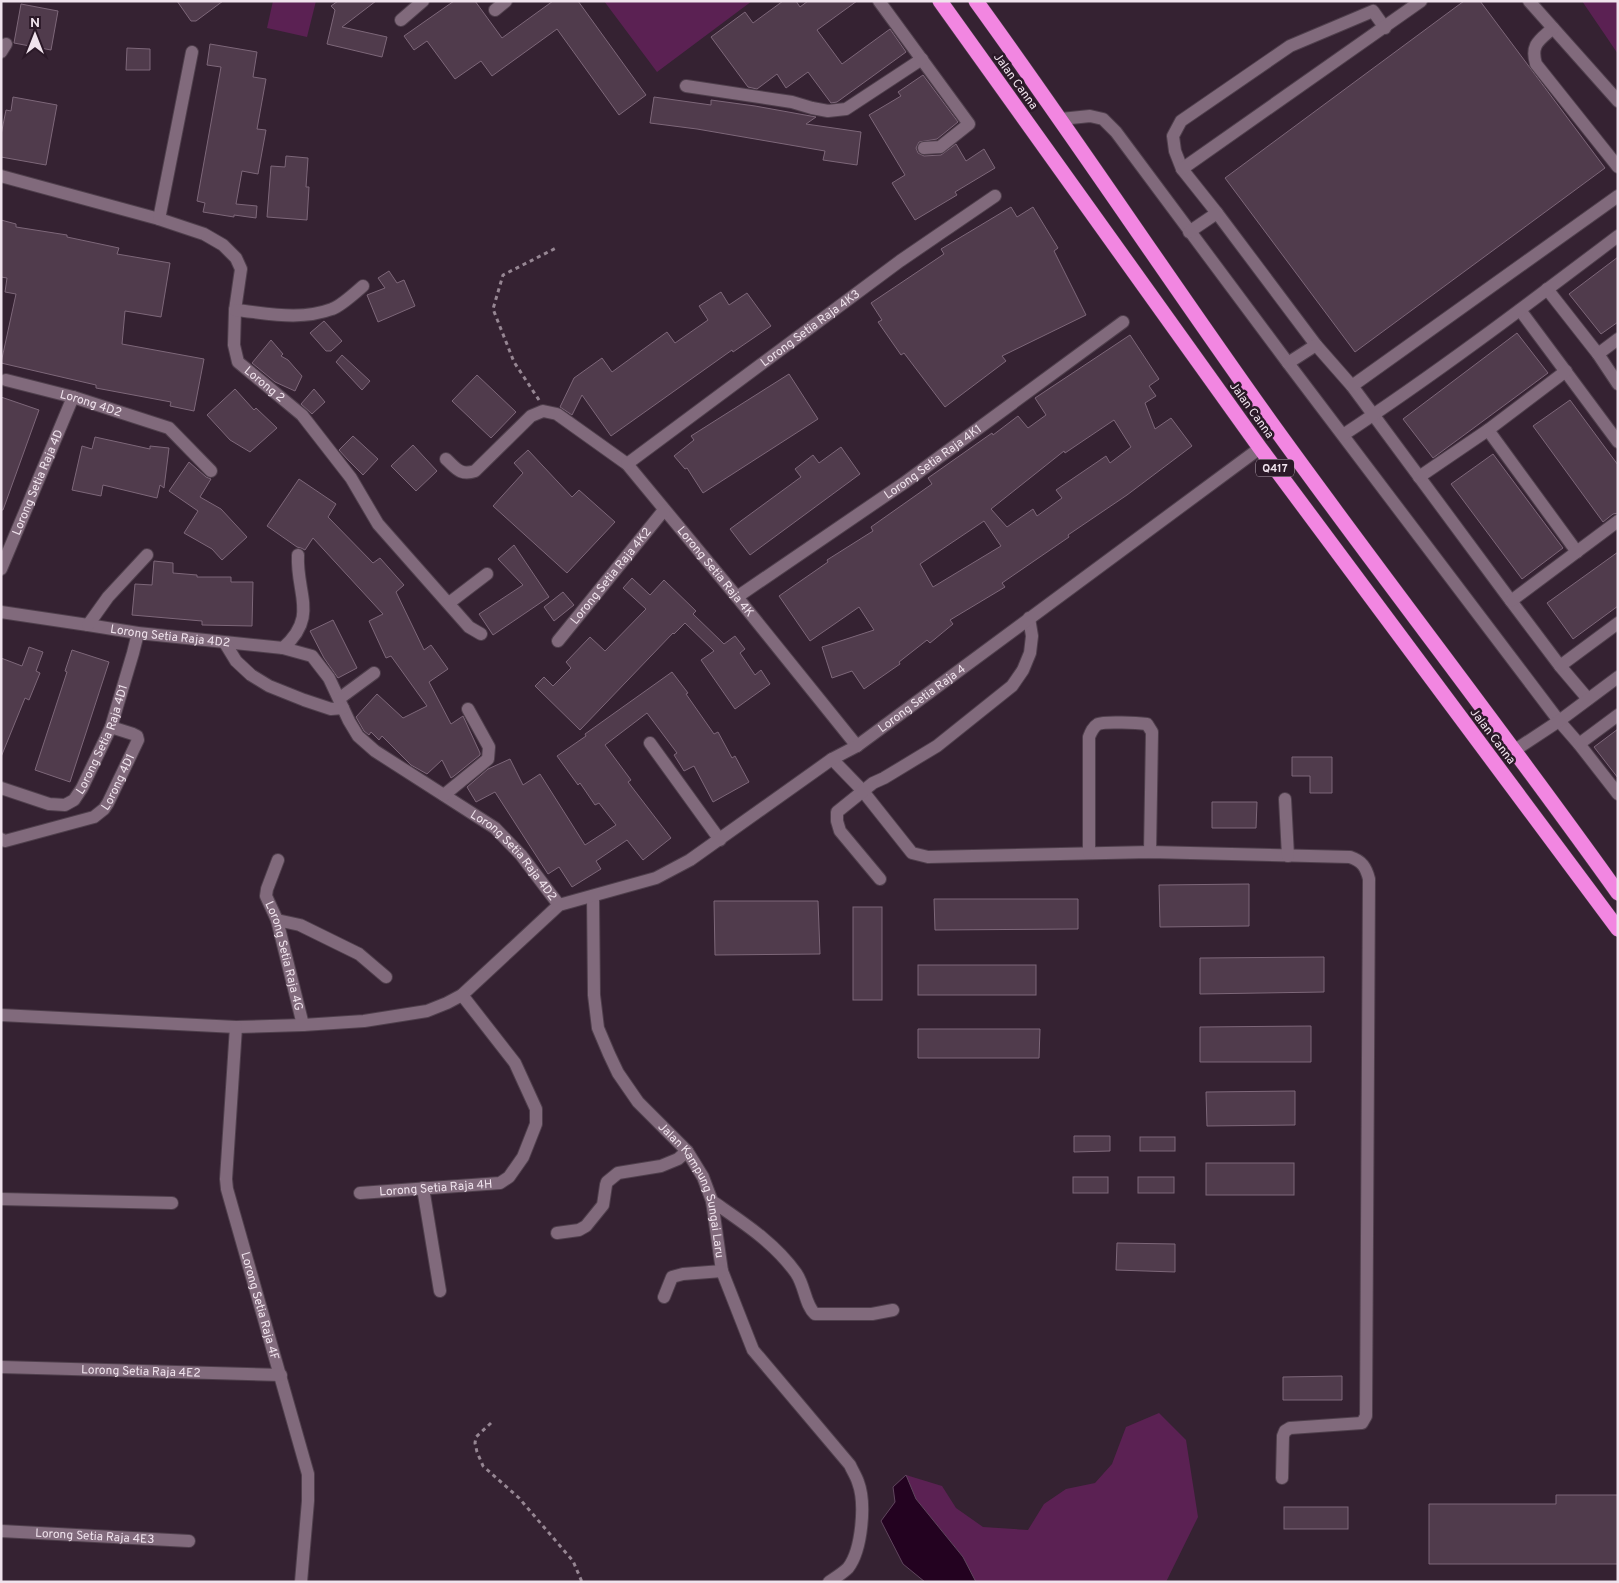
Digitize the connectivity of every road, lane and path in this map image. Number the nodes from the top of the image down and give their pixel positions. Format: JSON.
{"nodes":[{"id":1,"x":423,"y":1,"type":"edge"},
{"id":2,"x":506,"y":1,"type":"edge"},
{"id":3,"x":879,"y":1,"type":"edge"},
{"id":4,"x":940,"y":1,"type":"edge"},
{"id":5,"x":976,"y":1,"type":"edge"},
{"id":6,"x":1421,"y":1,"type":"edge"},
{"id":7,"x":1529,"y":1,"type":"edge"},
{"id":8,"x":494,"y":10,"type":"dead end"},
{"id":9,"x":401,"y":20,"type":"dead end"},
{"id":10,"x":1385,"y":28,"type":"junction"},
{"id":11,"x":1553,"y":28,"type":"junction"},
{"id":12,"x":192,"y":52,"type":"dead end"},
{"id":13,"x":922,"y":59,"type":"junction"},
{"id":14,"x":686,"y":86,"type":"dead end"},
{"id":15,"x":1618,"y":101,"type":"edge"},
{"id":16,"x":1061,"y":119,"type":"junction"},
{"id":17,"x":924,"y":148,"type":"dead end"},
{"id":18,"x":1618,"y":168,"type":"edge"},
{"id":19,"x":1182,"y":169,"type":"junction"},
{"id":20,"x":1,"y":176,"type":"edge"},
{"id":21,"x":995,"y":196,"type":"dead end"},
{"id":22,"x":1618,"y":196,"type":"edge"},
{"id":23,"x":1217,"y":213,"type":"junction"},
{"id":24,"x":159,"y":219,"type":"junction"},
{"id":25,"x":1189,"y":232,"type":"junction"},
{"id":26,"x":1618,"y":236,"type":"edge"},
{"id":27,"x":558,"y":247,"type":"dead end"},
{"id":28,"x":363,"y":286,"type":"dead end"},
{"id":29,"x":1547,"y":289,"type":"junction"},
{"id":30,"x":235,"y":310,"type":"junction"},
{"id":31,"x":1520,"y":310,"type":"junction"},
{"id":32,"x":1123,"y":322,"type":"dead end"},
{"id":33,"x":1618,"y":339,"type":"edge"},
{"id":34,"x":1316,"y":345,"type":"junction"},
{"id":35,"x":1598,"y":354,"type":"junction"},
{"id":36,"x":1288,"y":363,"type":"junction"},
{"id":37,"x":1566,"y":371,"type":"junction"},
{"id":38,"x":6,"y":380,"type":"dead end"},
{"id":39,"x":1618,"y":384,"type":"edge"},
{"id":40,"x":1352,"y":386,"type":"junction"},
{"id":41,"x":72,"y":397,"type":"junction"},
{"id":42,"x":557,"y":414,"type":"junction"},
{"id":43,"x":1374,"y":415,"type":"junction"},
{"id":44,"x":1488,"y":430,"type":"junction"},
{"id":45,"x":1343,"y":435,"type":"junction"},
{"id":46,"x":1618,"y":442,"type":"edge"},
{"id":47,"x":1260,"y":448,"type":"junction"},
{"id":48,"x":446,"y":459,"type":"dead end"},
{"id":49,"x":627,"y":464,"type":"junction"},
{"id":50,"x":211,"y":471,"type":"dead end"},
{"id":51,"x":1419,"y":477,"type":"junction"},
{"id":52,"x":664,"y":510,"type":"junction"},
{"id":53,"x":1618,"y":521,"type":"edge"},
{"id":54,"x":1577,"y":552,"type":"junction"},
{"id":55,"x":147,"y":555,"type":"dead end"},
{"id":56,"x":298,"y":555,"type":"dead end"},
{"id":57,"x":1,"y":569,"type":"edge"},
{"id":58,"x":487,"y":574,"type":"dead end"},
{"id":59,"x":737,"y":597,"type":"junction"},
{"id":60,"x":1511,"y":601,"type":"junction"},
{"id":61,"x":448,"y":603,"type":"junction"},
{"id":62,"x":1,"y":612,"type":"edge"},
{"id":63,"x":1030,"y":618,"type":"junction"},
{"id":64,"x":1618,"y":623,"type":"edge"},
{"id":65,"x":88,"y":625,"type":"junction"},
{"id":66,"x":138,"y":634,"type":"junction"},
{"id":67,"x":481,"y":634,"type":"dead end"},
{"id":68,"x":558,"y":641,"type":"dead end"},
{"id":69,"x":225,"y":643,"type":"junction"},
{"id":70,"x":282,"y":648,"type":"junction"},
{"id":71,"x":1560,"y":666,"type":"junction"},
{"id":72,"x":374,"y":673,"type":"dead end"},
{"id":73,"x":1616,"y":682,"type":"edge"},
{"id":74,"x":1588,"y":699,"type":"junction"},
{"id":75,"x":341,"y":703,"type":"junction"},
{"id":76,"x":468,"y":709,"type":"dead end"},
{"id":77,"x":1618,"y":715,"type":"edge"},
{"id":78,"x":1559,"y":721,"type":"junction"},
{"id":79,"x":111,"y":727,"type":"junction"},
{"id":80,"x":650,"y":743,"type":"dead end"},
{"id":81,"x":1579,"y":744,"type":"junction"},
{"id":82,"x":857,"y":746,"type":"junction"},
{"id":83,"x":1515,"y":750,"type":"junction"},
{"id":84,"x":832,"y":760,"type":"junction"},
{"id":85,"x":1,"y":788,"type":"edge"},
{"id":86,"x":862,"y":790,"type":"junction"},
{"id":87,"x":444,"y":794,"type":"junction"},
{"id":88,"x":1618,"y":794,"type":"edge"},
{"id":89,"x":1285,"y":799,"type":"dead end"},
{"id":90,"x":1,"y":839,"type":"edge"},
{"id":91,"x":720,"y":840,"type":"junction"},
{"id":92,"x":1150,"y":852,"type":"junction"},
{"id":93,"x":1089,"y":853,"type":"junction"},
{"id":94,"x":1288,"y":856,"type":"junction"},
{"id":95,"x":278,"y":860,"type":"dead end"},
{"id":96,"x":880,"y":880,"type":"dead end"},
{"id":97,"x":1616,"y":887,"type":"edge"},
{"id":98,"x":593,"y":896,"type":"junction"},
{"id":99,"x":559,"y":905,"type":"junction"},
{"id":100,"x":277,"y":920,"type":"junction"},
{"id":101,"x":1618,"y":929,"type":"edge"},
{"id":102,"x":386,"y":977,"type":"dead end"},
{"id":103,"x":462,"y":995,"type":"junction"},
{"id":104,"x":1,"y":1015,"type":"edge"},
{"id":105,"x":303,"y":1025,"type":"junction"},
{"id":106,"x":236,"y":1027,"type":"junction"},
{"id":107,"x":687,"y":1152,"type":"junction"},
{"id":108,"x":423,"y":1188,"type":"junction"},
{"id":109,"x":360,"y":1193,"type":"dead end"},
{"id":110,"x":1,"y":1199,"type":"edge"},
{"id":111,"x":712,"y":1201,"type":"junction"},
{"id":112,"x":172,"y":1204,"type":"dead end"},
{"id":113,"x":556,"y":1233,"type":"dead end"},
{"id":114,"x":722,"y":1271,"type":"junction"},
{"id":115,"x":440,"y":1291,"type":"dead end"},
{"id":116,"x":664,"y":1297,"type":"dead end"},
{"id":117,"x":893,"y":1310,"type":"dead end"},
{"id":118,"x":1,"y":1367,"type":"edge"},
{"id":119,"x":281,"y":1375,"type":"junction"},
{"id":120,"x":491,"y":1423,"type":"dead end"},
{"id":121,"x":1282,"y":1478,"type":"dead end"},
{"id":122,"x":1,"y":1531,"type":"edge"},
{"id":123,"x":189,"y":1541,"type":"dead end"},
{"id":124,"x":300,"y":1582,"type":"edge"},
{"id":125,"x":582,"y":1582,"type":"edge"},
{"id":126,"x":829,"y":1582,"type":"edge"}],
"edges":[{"from":1,"to":9,"type":"street"},
{"from":2,"to":8,"type":"street"},
{"from":3,"to":13,"type":"street"},
{"from":4,"to":47,"type":"highway","name":"Jalan Canna","number":"Q417"},
{"from":5,"to":16,"type":"highway","name":"Jalan Canna","number":"Q417"},
{"from":6,"to":10,"type":"street"},
{"from":7,"to":11,"type":"street"},
{"from":10,"to":19,"type":"street"},
{"from":10,"to":19,"type":"street"},
{"from":11,"to":15,"type":"street"},
{"from":11,"to":18,"type":"street"},
{"from":12,"to":24,"type":"street"},
{"from":13,"to":14,"type":"street"},
{"from":13,"to":17,"type":"street"},
{"from":16,"to":25,"type":"street"},
{"from":16,"to":83,"type":"highway","name":"Jalan Canna","number":"Q417"},
{"from":19,"to":23,"type":"street"},
{"from":20,"to":24,"type":"street","name":"Lorong 2"},
{"from":21,"to":49,"type":"street","name":"Lorong Setia Raja 4K3"},
{"from":22,"to":40,"type":"street"},
{"from":23,"to":25,"type":"street"},
{"from":23,"to":34,"type":"street"},
{"from":24,"to":30,"type":"street","name":"Lorong 2"},
{"from":25,"to":36,"type":"street"},
{"from":26,"to":29,"type":"street"},
{"from":27,"to":42,"type":"path"},
{"from":28,"to":30,"type":"street"},
{"from":29,"to":31,"type":"street"},
{"from":29,"to":35,"type":"street"},
{"from":30,"to":61,"type":"street","name":"Lorong 2"},
{"from":31,"to":37,"type":"street"},
{"from":31,"to":43,"type":"street"},
{"from":32,"to":59,"type":"street","name":"Lorong Setia Raja 4K1"},
{"from":33,"to":35,"type":"street"},
{"from":34,"to":36,"type":"street"},
{"from":34,"to":40,"type":"street"},
{"from":35,"to":39,"type":"street"},
{"from":36,"to":45,"type":"street"},
{"from":37,"to":44,"type":"street"},
{"from":37,"to":46,"type":"street"},
{"from":38,"to":41,"type":"street","name":"Lorong 4D2"},
{"from":40,"to":43,"type":"street"},
{"from":41,"to":50,"type":"street","name":"Lorong 4D2"},
{"from":41,"to":57,"type":"street","name":"Lorong Setia Raja 4D"},
{"from":42,"to":48,"type":"street"},
{"from":42,"to":49,"type":"street","name":"Lorong Setia Raja 4K"},
{"from":43,"to":45,"type":"street"},
{"from":43,"to":51,"type":"street"},
{"from":44,"to":51,"type":"street"},
{"from":44,"to":54,"type":"street"},
{"from":45,"to":78,"type":"street"},
{"from":47,"to":63,"type":"street","name":"Lorong Setia Raja 4"},
{"from":47,"to":101,"type":"highway","name":"Jalan Canna","number":"Q417"},
{"from":49,"to":52,"type":"street","name":"Lorong Setia Raja 4K"},
{"from":51,"to":60,"type":"street"},
{"from":52,"to":59,"type":"street","name":"Lorong Setia Raja 4K"},
{"from":52,"to":68,"type":"street","name":"Lorong Setia Raja 4K2"},
{"from":53,"to":54,"type":"street"},
{"from":54,"to":60,"type":"street"},
{"from":55,"to":65,"type":"street"},
{"from":56,"to":70,"type":"street"},
{"from":58,"to":61,"type":"street"},
{"from":59,"to":82,"type":"street","name":"Lorong Setia Raja 4K"},
{"from":60,"to":71,"type":"street"},
{"from":61,"to":67,"type":"street","name":"Lorong 2"},
{"from":62,"to":65,"type":"street","name":"Lorong Setia Raja 4D2"},
{"from":63,"to":82,"type":"street","name":"Lorong Setia Raja 4"},
{"from":63,"to":86,"type":"street"},
{"from":64,"to":71,"type":"street"},
{"from":65,"to":66,"type":"street","name":"Lorong Setia Raja 4D2"},
{"from":66,"to":69,"type":"street","name":"Lorong Setia Raja 4D2"},
{"from":66,"to":79,"type":"street","name":"Lorong Setia Raja 4D1"},
{"from":69,"to":70,"type":"street","name":"Lorong Setia Raja 4D2"},
{"from":69,"to":75,"type":"street"},
{"from":70,"to":75,"type":"street","name":"Lorong Setia Raja 4D2"},
{"from":71,"to":74,"type":"street"},
{"from":72,"to":75,"type":"street"},
{"from":73,"to":74,"type":"street"},
{"from":74,"to":78,"type":"street"},
{"from":75,"to":87,"type":"street","name":"Lorong Setia Raja 4D2"},
{"from":76,"to":87,"type":"street"},
{"from":77,"to":81,"type":"street"},
{"from":78,"to":81,"type":"street"},
{"from":78,"to":83,"type":"street"},
{"from":79,"to":85,"type":"street","name":"Lorong Setia Raja 4D1"},
{"from":79,"to":90,"type":"street","name":"Lorong 4D1"},
{"from":80,"to":91,"type":"street"},
{"from":81,"to":88,"type":"street"},
{"from":82,"to":84,"type":"street","name":"Lorong Setia Raja 4"},
{"from":83,"to":97,"type":"highway","name":"Jalan Canna","number":"Q417"},
{"from":84,"to":86,"type":"street"},
{"from":84,"to":91,"type":"street","name":"Lorong Setia Raja 4"},
{"from":86,"to":93,"type":"street"},
{"from":86,"to":96,"type":"street"},
{"from":87,"to":99,"type":"street","name":"Lorong Setia Raja 4D2"},
{"from":89,"to":94,"type":"street"},
{"from":91,"to":98,"type":"street","name":"Lorong Setia Raja 4"},
{"from":92,"to":93,"type":"street"},
{"from":92,"to":93,"type":"street"},
{"from":92,"to":94,"type":"street"},
{"from":94,"to":121,"type":"street"},
{"from":95,"to":100,"type":"street","name":"Lorong Setia Raja 4G"},
{"from":98,"to":99,"type":"street","name":"Lorong Setia Raja 4"},
{"from":98,"to":107,"type":"street","name":"Jalan Kampung Sungai Laru"},
{"from":99,"to":103,"type":"street","name":"Lorong Setia Raja 4D2"},
{"from":100,"to":102,"type":"street"},
{"from":100,"to":105,"type":"street","name":"Lorong Setia Raja 4G"},
{"from":103,"to":105,"type":"street","name":"Lorong Setia Raja 4D2"},
{"from":103,"to":108,"type":"street","name":"Lorong Setia Raja 4H"},
{"from":104,"to":106,"type":"street","name":"Lorong Setia Raja 4D2"},
{"from":105,"to":106,"type":"street","name":"Lorong Setia Raja 4D2"},
{"from":106,"to":119,"type":"street","name":"Lorong Setia Raja 4F"},
{"from":107,"to":111,"type":"street","name":"Jalan Kampung Sungai Laru"},
{"from":107,"to":113,"type":"street"},
{"from":108,"to":109,"type":"street","name":"Lorong Setia Raja 4H"},
{"from":108,"to":115,"type":"street"},
{"from":110,"to":112,"type":"street"},
{"from":111,"to":114,"type":"street","name":"Jalan Kampung Sungai Laru"},
{"from":111,"to":117,"type":"street"},
{"from":114,"to":116,"type":"street"},
{"from":114,"to":126,"type":"street","name":"Jalan Kampung Sungai Laru"},
{"from":118,"to":119,"type":"street","name":"Lorong Setia Raja 4E2"},
{"from":119,"to":124,"type":"street","name":"Lorong Setia Raja 4F"},
{"from":120,"to":125,"type":"path"},
{"from":122,"to":123,"type":"street","name":"Lorong Setia Raja 4E3"}]}
